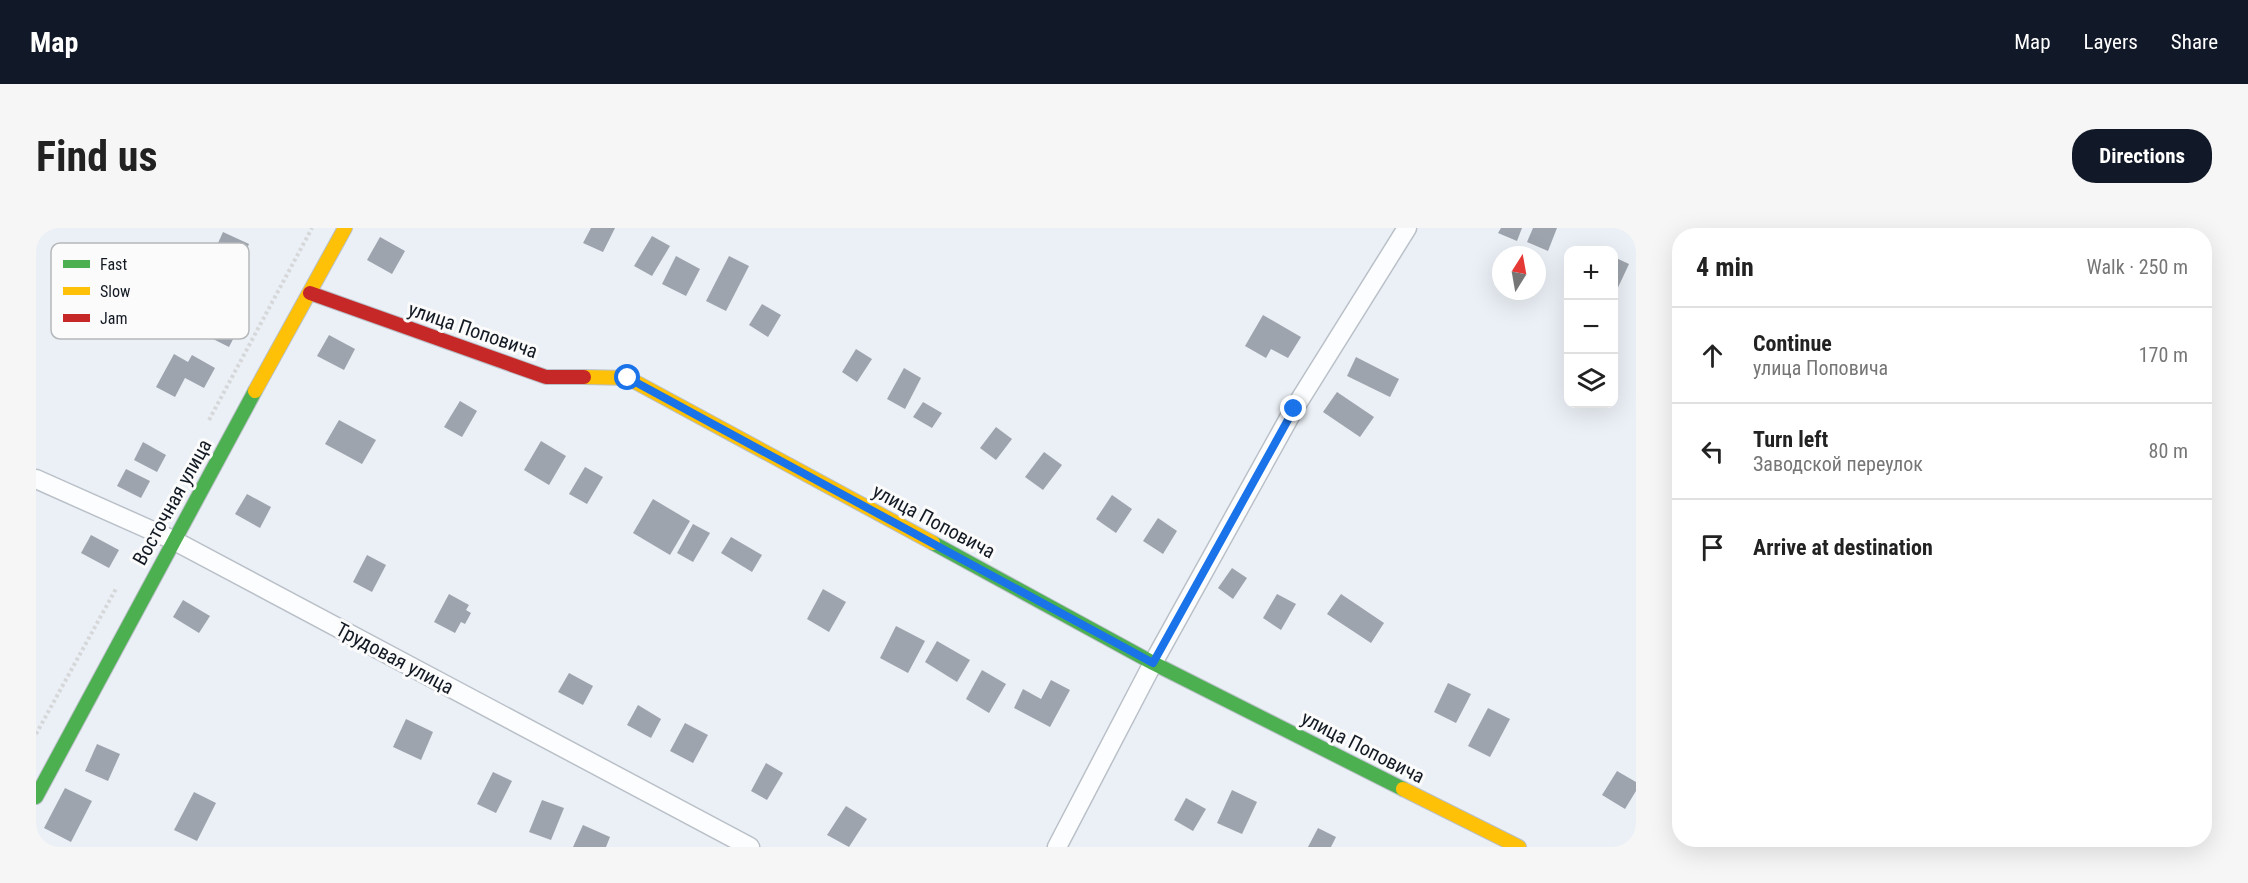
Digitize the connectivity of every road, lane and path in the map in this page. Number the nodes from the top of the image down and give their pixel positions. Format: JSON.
{"nodes":[{"id":1,"x":345,"y":228,"type":"edge"},
{"id":2,"x":1407,"y":228,"type":"edge"},
{"id":3,"x":310,"y":293,"type":"junction"},
{"id":4,"x":36,"y":479,"type":"edge"},
{"id":5,"x":173,"y":540,"type":"junction"},
{"id":6,"x":1153,"y":663,"type":"junction"},
{"id":7,"x":36,"y":797,"type":"edge"},
{"id":8,"x":750,"y":847,"type":"edge"},
{"id":9,"x":1057,"y":847,"type":"edge"},
{"id":10,"x":1519,"y":847,"type":"edge"}],
"edges":[{"from":1,"to":3,"type":"street","name":"Восточная улица"},
{"from":2,"to":6,"type":"street"},
{"from":3,"to":5,"type":"street","name":"Восточная улица"},
{"from":3,"to":6,"type":"street","name":"улица Поповича"},
{"from":4,"to":5,"type":"street","name":"Трудовая улица"},
{"from":5,"to":7,"type":"street","name":"Восточная улица"},
{"from":5,"to":8,"type":"street","name":"Трудовая улица"},
{"from":6,"to":9,"type":"street"},
{"from":6,"to":10,"type":"street","name":"улица Поповича"}]}
